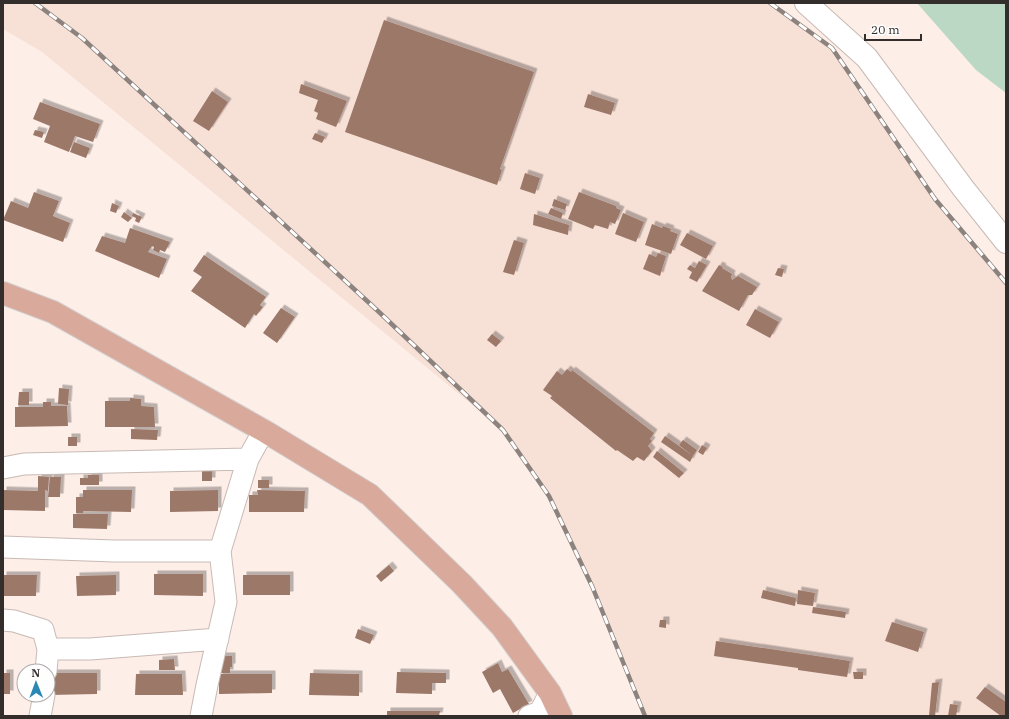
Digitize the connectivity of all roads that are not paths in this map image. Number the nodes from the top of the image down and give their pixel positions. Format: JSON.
{"nodes":[{"id":1,"x":806,"y":3,"type":"edge"},
{"id":2,"x":1006,"y":242,"type":"edge"},
{"id":3,"x":3,"y":293,"type":"edge"},
{"id":4,"x":266,"y":432,"type":"junction"},
{"id":5,"x":248,"y":458,"type":"junction"},
{"id":6,"x":3,"y":468,"type":"edge"},
{"id":7,"x":3,"y":547,"type":"edge"},
{"id":8,"x":220,"y":551,"type":"junction"},
{"id":9,"x":3,"y":620,"type":"edge"},
{"id":10,"x":218,"y":639,"type":"junction"},
{"id":11,"x":48,"y":649,"type":"junction"},
{"id":12,"x":47,"y":663,"type":"edge"},
{"id":13,"x":550,"y":693,"type":"junction"},
{"id":14,"x":42,"y":703,"type":"edge"},
{"id":15,"x":40,"y":716,"type":"edge"},
{"id":16,"x":201,"y":716,"type":"edge"},
{"id":17,"x":529,"y":716,"type":"edge"},
{"id":18,"x":560,"y":716,"type":"edge"}],
"edges":[{"from":1,"to":2,"type":"street"},
{"from":3,"to":4,"type":"main road"},
{"from":4,"to":5,"type":"street"},
{"from":4,"to":13,"type":"main road"},
{"from":5,"to":6,"type":"street"},
{"from":5,"to":8,"type":"street"},
{"from":7,"to":8,"type":"street"},
{"from":8,"to":10,"type":"street"},
{"from":9,"to":11,"type":"street"},
{"from":10,"to":11,"type":"street"},
{"from":10,"to":16,"type":"street"},
{"from":11,"to":12,"type":"street"},
{"from":13,"to":17,"type":"street"},
{"from":13,"to":18,"type":"main road"},
{"from":14,"to":15,"type":"street"}]}
